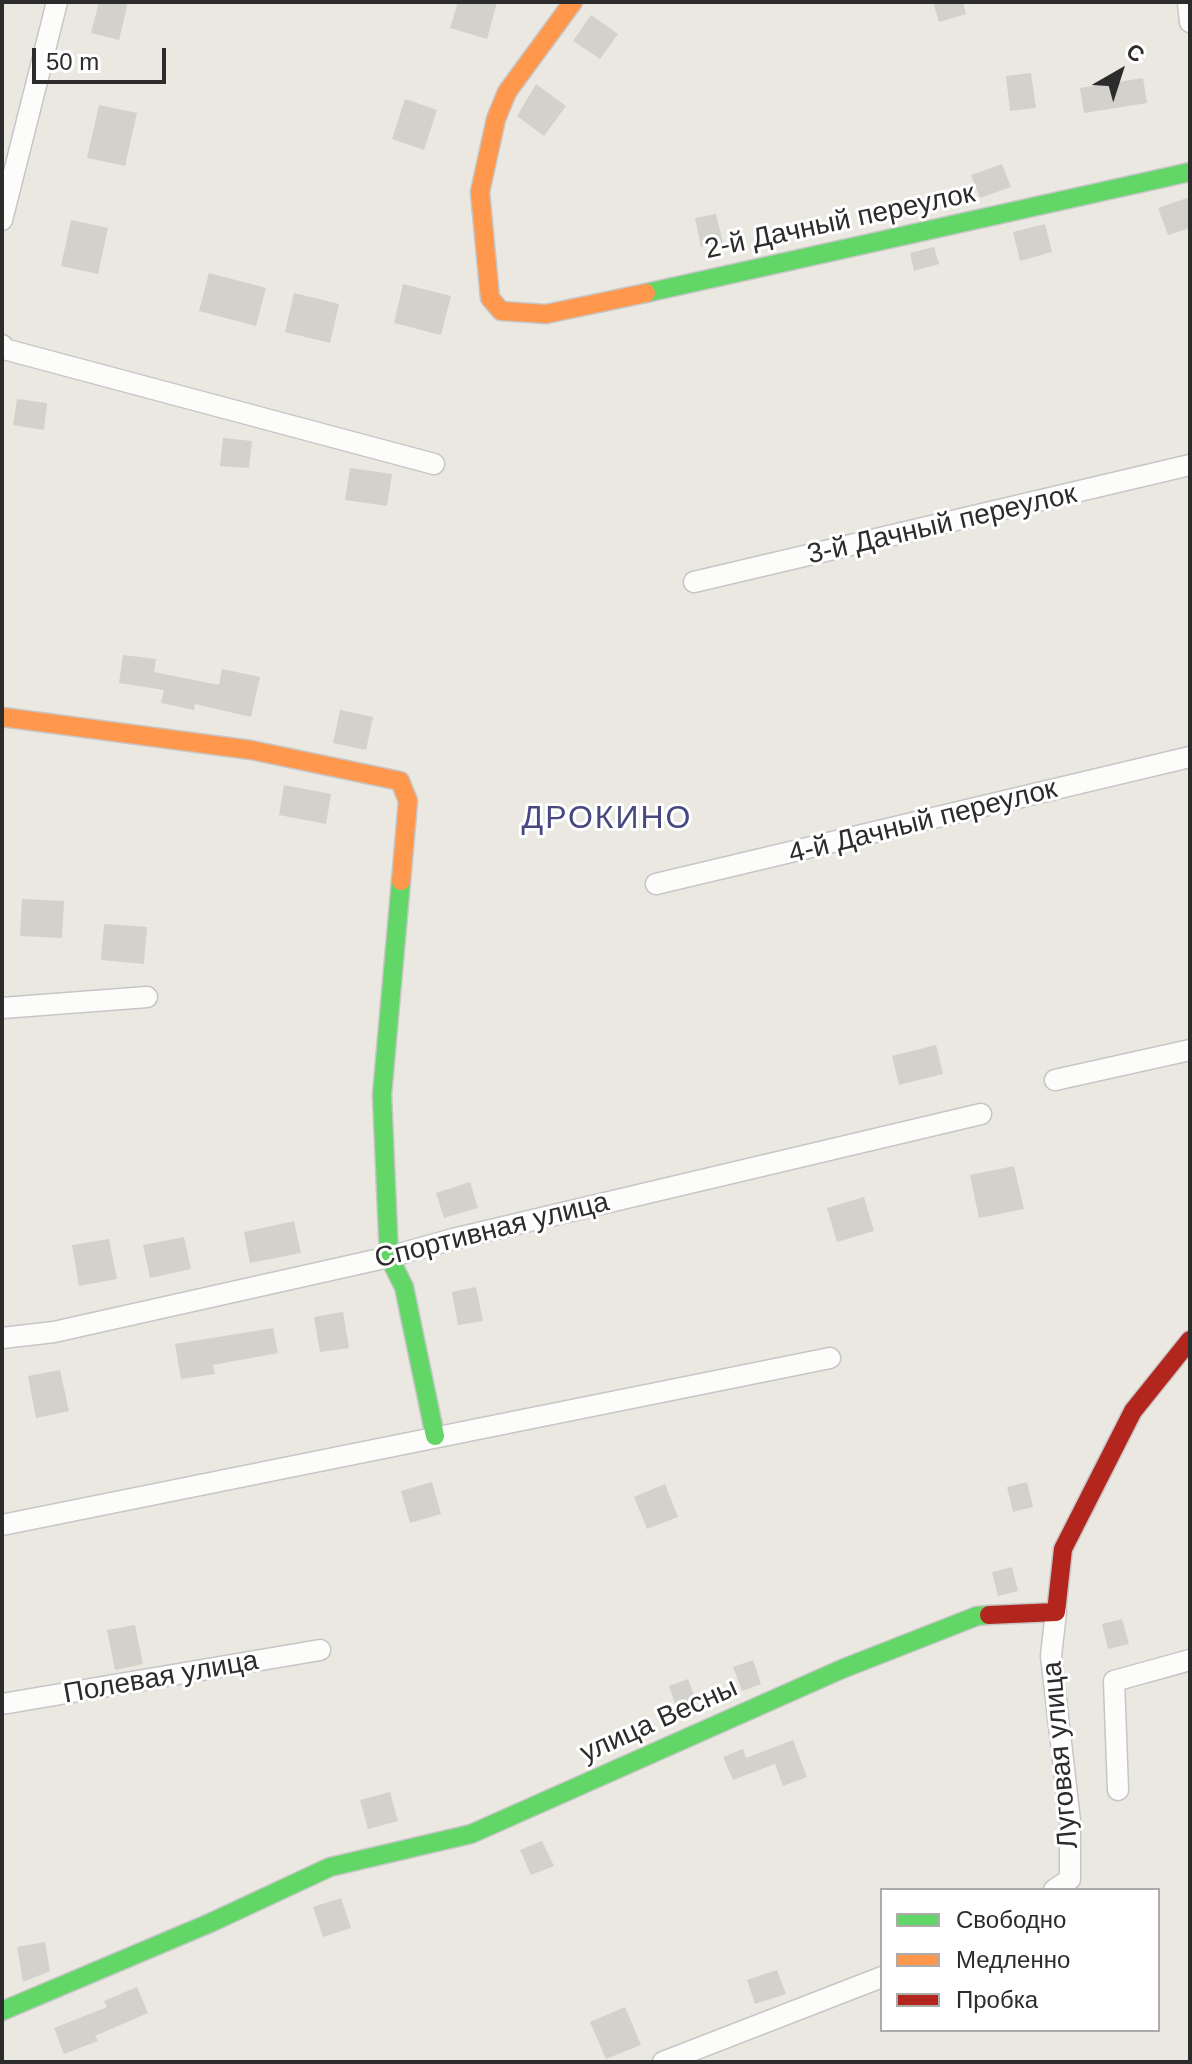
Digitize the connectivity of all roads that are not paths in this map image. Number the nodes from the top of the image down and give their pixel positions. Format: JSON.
{"nodes":[{"id":1,"x":57,"y":2,"type":"edge"},
{"id":2,"x":573,"y":2,"type":"edge"},
{"id":3,"x":1188,"y":2,"type":"edge"},
{"id":4,"x":1190,"y":22,"type":"edge"},
{"id":5,"x":1190,"y":172,"type":"edge"},
{"id":6,"x":2,"y":220,"type":"edge"},
{"id":7,"x":3,"y":347,"type":"edge"},
{"id":8,"x":434,"y":464,"type":"dead end"},
{"id":9,"x":1190,"y":465,"type":"edge"},
{"id":10,"x":694,"y":582,"type":"dead end"},
{"id":11,"x":2,"y":717,"type":"edge"},
{"id":12,"x":1190,"y":757,"type":"edge"},
{"id":13,"x":656,"y":884,"type":"dead end"},
{"id":14,"x":147,"y":997,"type":"dead end"},
{"id":15,"x":2,"y":1008,"type":"edge"},
{"id":16,"x":1190,"y":1050,"type":"edge"},
{"id":17,"x":1055,"y":1080,"type":"dead end"},
{"id":18,"x":981,"y":1114,"type":"dead end"},
{"id":19,"x":389,"y":1257,"type":"junction"},
{"id":20,"x":2,"y":1338,"type":"edge"},
{"id":21,"x":1190,"y":1340,"type":"edge"},
{"id":22,"x":830,"y":1358,"type":"dead end"},
{"id":23,"x":435,"y":1436,"type":"junction"},
{"id":24,"x":2,"y":1525,"type":"edge"},
{"id":25,"x":1056,"y":1612,"type":"junction"},
{"id":26,"x":320,"y":1650,"type":"dead end"},
{"id":27,"x":1190,"y":1660,"type":"edge"},
{"id":28,"x":2,"y":1704,"type":"edge"},
{"id":29,"x":1118,"y":1790,"type":"dead end"},
{"id":30,"x":1057,"y":1888,"type":"edge"},
{"id":31,"x":880,"y":1978,"type":"edge"},
{"id":32,"x":2,"y":2011,"type":"edge"},
{"id":33,"x":663,"y":2062,"type":"edge"}],
"edges":[{"from":1,"to":6,"type":"street"},
{"from":2,"to":5,"type":"street","name":"2-й Дачный переулок"},
{"from":3,"to":4,"type":"street"},
{"from":7,"to":8,"type":"street"},
{"from":9,"to":10,"type":"street","name":"3-й Дачный переулок"},
{"from":11,"to":19,"type":"street"},
{"from":12,"to":13,"type":"street","name":"4-й Дачный переулок"},
{"from":14,"to":15,"type":"street"},
{"from":16,"to":17,"type":"street"},
{"from":18,"to":19,"type":"street","name":"Спортивная улица"},
{"from":19,"to":20,"type":"street","name":"Спортивная улица"},
{"from":19,"to":23,"type":"street"},
{"from":21,"to":25,"type":"street"},
{"from":22,"to":23,"type":"street"},
{"from":23,"to":24,"type":"street"},
{"from":25,"to":30,"type":"street","name":"Луговая улица"},
{"from":25,"to":32,"type":"street","name":"улица Весны"},
{"from":26,"to":28,"type":"street","name":"Полевая улица"},
{"from":27,"to":29,"type":"street"},
{"from":31,"to":33,"type":"street"}]}
